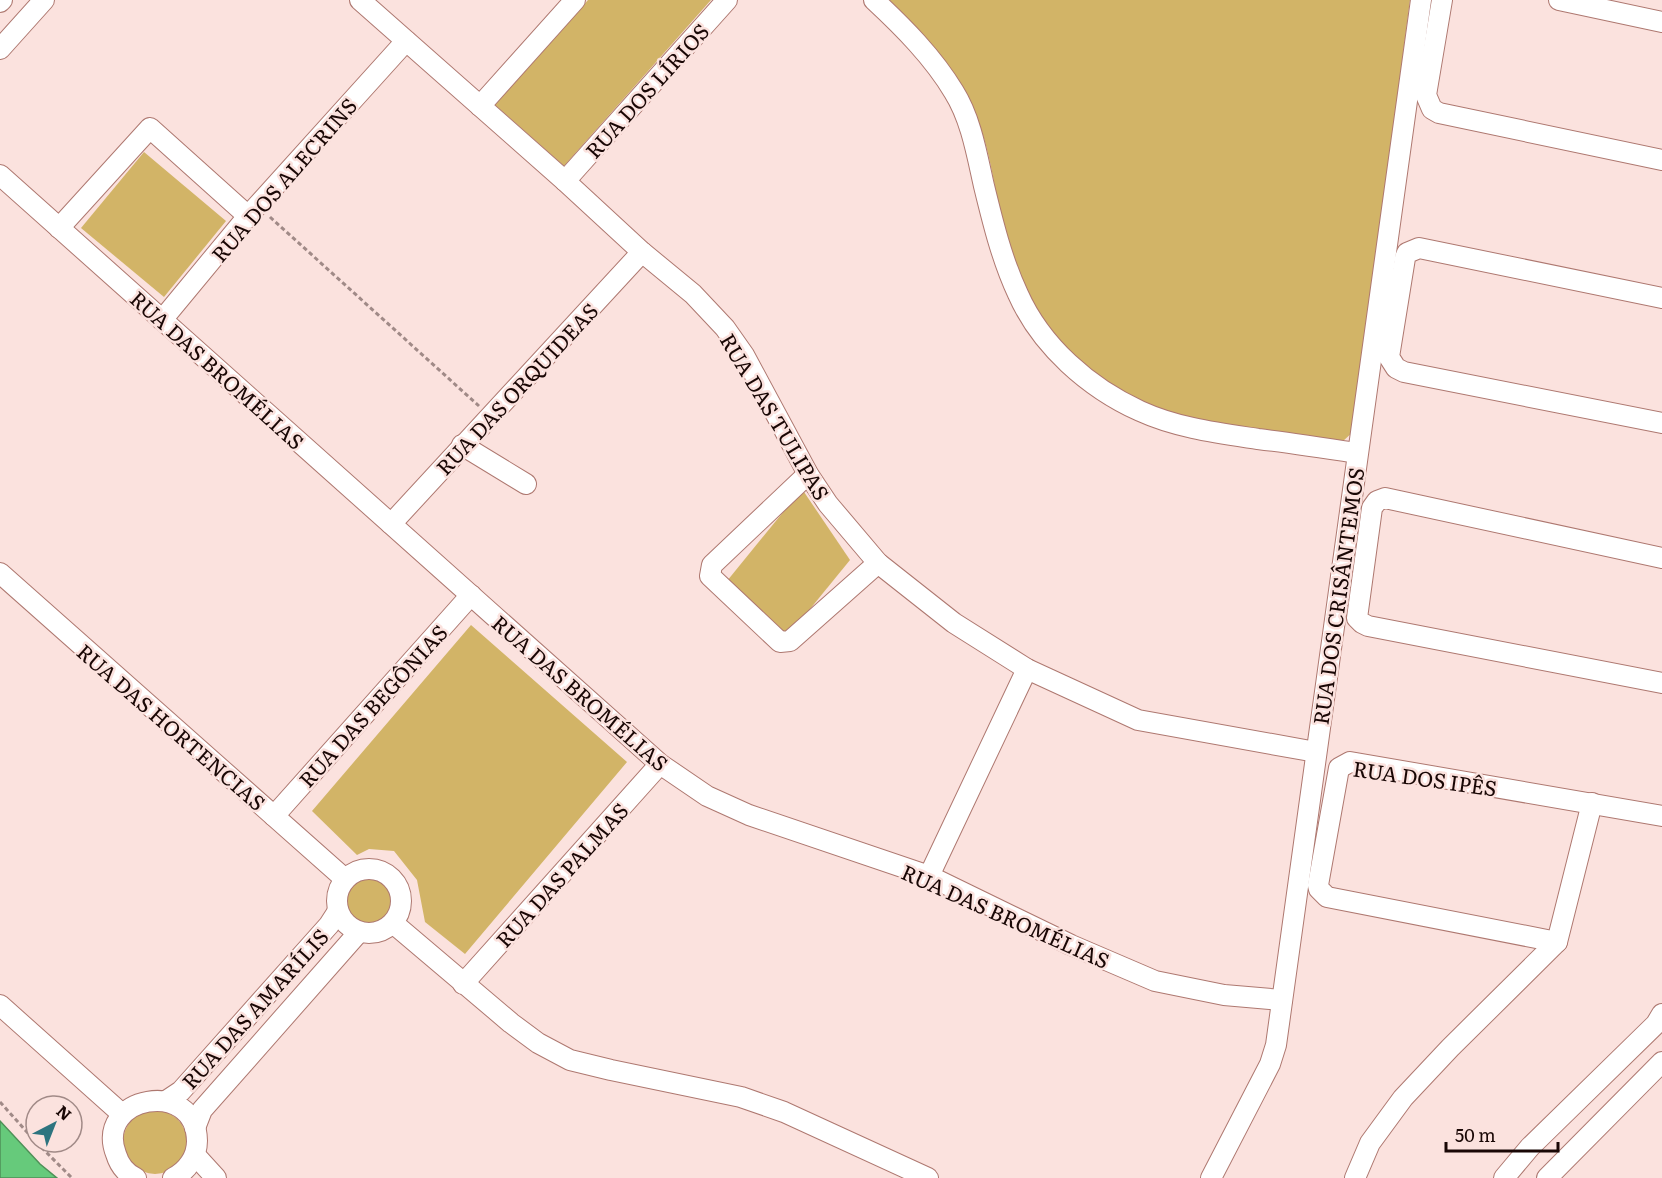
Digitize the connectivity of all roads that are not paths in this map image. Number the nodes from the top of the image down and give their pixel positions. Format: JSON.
{"nodes":[{"id":1,"x":44,"y":0,"type":"edge"},
{"id":2,"x":360,"y":0,"type":"edge"},
{"id":3,"x":575,"y":0,"type":"edge"},
{"id":4,"x":727,"y":0,"type":"edge"},
{"id":5,"x":874,"y":0,"type":"edge"},
{"id":6,"x":1421,"y":0,"type":"edge"},
{"id":7,"x":1442,"y":0,"type":"edge"},
{"id":8,"x":1559,"y":0,"type":"edge"},
{"id":9,"x":1662,"y":22,"type":"edge"},
{"id":10,"x":406,"y":40,"type":"junction"},
{"id":11,"x":0,"y":49,"type":"edge"},
{"id":12,"x":480,"y":106,"type":"junction"},
{"id":13,"x":1662,"y":160,"type":"edge"},
{"id":14,"x":0,"y":175,"type":"edge"},
{"id":15,"x":565,"y":181,"type":"junction"},
{"id":16,"x":253,"y":211,"type":"junction"},
{"id":17,"x":59,"y":228,"type":"junction"},
{"id":18,"x":642,"y":252,"type":"junction"},
{"id":19,"x":1662,"y":298,"type":"edge"},
{"id":20,"x":162,"y":320,"type":"junction"},
{"id":21,"x":1662,"y":423,"type":"edge"},
{"id":22,"x":462,"y":445,"type":"junction"},
{"id":23,"x":1357,"y":453,"type":"junction"},
{"id":24,"x":808,"y":474,"type":"junction"},
{"id":25,"x":526,"y":484,"type":"dead end"},
{"id":26,"x":391,"y":524,"type":"junction"},
{"id":27,"x":1662,"y":558,"type":"edge"},
{"id":28,"x":878,"y":563,"type":"junction"},
{"id":29,"x":0,"y":573,"type":"edge"},
{"id":30,"x":471,"y":595,"type":"junction"},
{"id":31,"x":1027,"y":669,"type":"junction"},
{"id":32,"x":1662,"y":683,"type":"edge"},
{"id":33,"x":1316,"y":752,"type":"junction"},
{"id":34,"x":660,"y":764,"type":"junction"},
{"id":35,"x":1592,"y":803,"type":"junction"},
{"id":36,"x":274,"y":816,"type":"junction"},
{"id":37,"x":1662,"y":816,"type":"edge"},
{"id":38,"x":929,"y":876,"type":"junction"},
{"id":39,"x":345,"y":879,"type":"junction"},
{"id":40,"x":338,"y":911,"type":"junction"},
{"id":41,"x":393,"y":923,"type":"junction"},
{"id":42,"x":359,"y":932,"type":"junction"},
{"id":43,"x":1557,"y":942,"type":"junction"},
{"id":44,"x":463,"y":984,"type":"junction"},
{"id":45,"x":1282,"y":1000,"type":"junction"},
{"id":46,"x":0,"y":1005,"type":"edge"},
{"id":47,"x":1662,"y":1014,"type":"edge"},
{"id":48,"x":1662,"y":1062,"type":"edge"},
{"id":49,"x":166,"y":1101,"type":"junction"},
{"id":50,"x":122,"y":1114,"type":"junction"},
{"id":51,"x":195,"y":1128,"type":"junction"},
{"id":52,"x":195,"y":1155,"type":"junction"},
{"id":53,"x":919,"y":1176,"type":"edge"},
{"id":54,"x":1550,"y":1177,"type":"edge"},
{"id":55,"x":136,"y":1178,"type":"edge"},
{"id":56,"x":173,"y":1178,"type":"edge"},
{"id":57,"x":216,"y":1178,"type":"edge"},
{"id":58,"x":1211,"y":1178,"type":"edge"},
{"id":59,"x":1355,"y":1178,"type":"edge"},
{"id":60,"x":1504,"y":1178,"type":"edge"}],
"edges":[{"from":1,"to":11,"type":"street"},
{"from":2,"to":10,"type":"street","name":"RUA DAS TULIPAS"},
{"from":3,"to":12,"type":"street"},
{"from":4,"to":15,"type":"street","name":"RUA DOS LÍRIOS"},
{"from":5,"to":23,"type":"street"},
{"from":6,"to":23,"type":"street","name":"RUA DOS CRISÂNTEMOS"},
{"from":7,"to":13,"type":"street"},
{"from":8,"to":9,"type":"street"},
{"from":10,"to":12,"type":"street","name":"RUA DAS TULIPAS"},
{"from":10,"to":16,"type":"street","name":"RUA DOS ALECRINS"},
{"from":12,"to":15,"type":"street","name":"RUA DAS TULIPAS"},
{"from":14,"to":17,"type":"street","name":"RUA DAS BROMÉLIAS"},
{"from":15,"to":18,"type":"street","name":"RUA DAS TULIPAS"},
{"from":16,"to":17,"type":"street"},
{"from":16,"to":20,"type":"street","name":"RUA DOS ALECRINS"},
{"from":17,"to":20,"type":"street","name":"RUA DAS BROMÉLIAS"},
{"from":18,"to":22,"type":"street","name":"RUA DAS ORQUIDEAS"},
{"from":18,"to":24,"type":"street","name":"RUA DAS TULIPAS"},
{"from":19,"to":21,"type":"street"},
{"from":20,"to":26,"type":"street","name":"RUA DAS BROMÉLIAS"},
{"from":22,"to":25,"type":"street"},
{"from":22,"to":26,"type":"street","name":"RUA DAS ORQUIDEAS"},
{"from":23,"to":33,"type":"street","name":"RUA DOS CRISÂNTEMOS"},
{"from":24,"to":28,"type":"street","name":"RUA DAS TULIPAS"},
{"from":24,"to":28,"type":"street"},
{"from":26,"to":30,"type":"street","name":"RUA DAS BROMÉLIAS"},
{"from":27,"to":32,"type":"street"},
{"from":28,"to":31,"type":"street","name":"RUA DAS TULIPAS"},
{"from":29,"to":36,"type":"street","name":"RUA DAS HORTENCIAS"},
{"from":30,"to":34,"type":"street","name":"RUA DAS BROMÉLIAS"},
{"from":30,"to":36,"type":"street","name":"RUA DAS BEGÔNIAS"},
{"from":31,"to":33,"type":"street","name":"RUA DAS TULIPAS"},
{"from":31,"to":38,"type":"street"},
{"from":33,"to":45,"type":"street","name":"RUA DOS CRISÂNTEMOS"},
{"from":34,"to":38,"type":"street","name":"RUA DAS BROMÉLIAS"},
{"from":34,"to":44,"type":"street","name":"RUA DAS PALMAS"},
{"from":35,"to":37,"type":"street","name":"RUA DOS IPÊS"},
{"from":35,"to":43,"type":"street"},
{"from":35,"to":43,"type":"street","name":"RUA DOS IPÊS"},
{"from":36,"to":39,"type":"street","name":"RUA DAS HORTENCIAS"},
{"from":38,"to":45,"type":"street","name":"RUA DAS BROMÉLIAS"},
{"from":39,"to":40,"type":"street"},
{"from":39,"to":41,"type":"street"},
{"from":40,"to":42,"type":"street"},
{"from":40,"to":49,"type":"street","name":"RUA DAS AMARÍLIS"},
{"from":41,"to":42,"type":"street"},
{"from":41,"to":44,"type":"street"},
{"from":42,"to":51,"type":"street","name":"RUA DAS AMARÍLIS"},
{"from":43,"to":59,"type":"street"},
{"from":44,"to":53,"type":"street"},
{"from":45,"to":58,"type":"street","name":"RUA DOS CRISÂNTEMOS"},
{"from":46,"to":50,"type":"street"},
{"from":47,"to":60,"type":"street"},
{"from":48,"to":54,"type":"street"},
{"from":49,"to":50,"type":"street"},
{"from":49,"to":51,"type":"street"},
{"from":50,"to":55,"type":"street"},
{"from":51,"to":52,"type":"street"},
{"from":52,"to":56,"type":"street"},
{"from":52,"to":57,"type":"street"}]}
